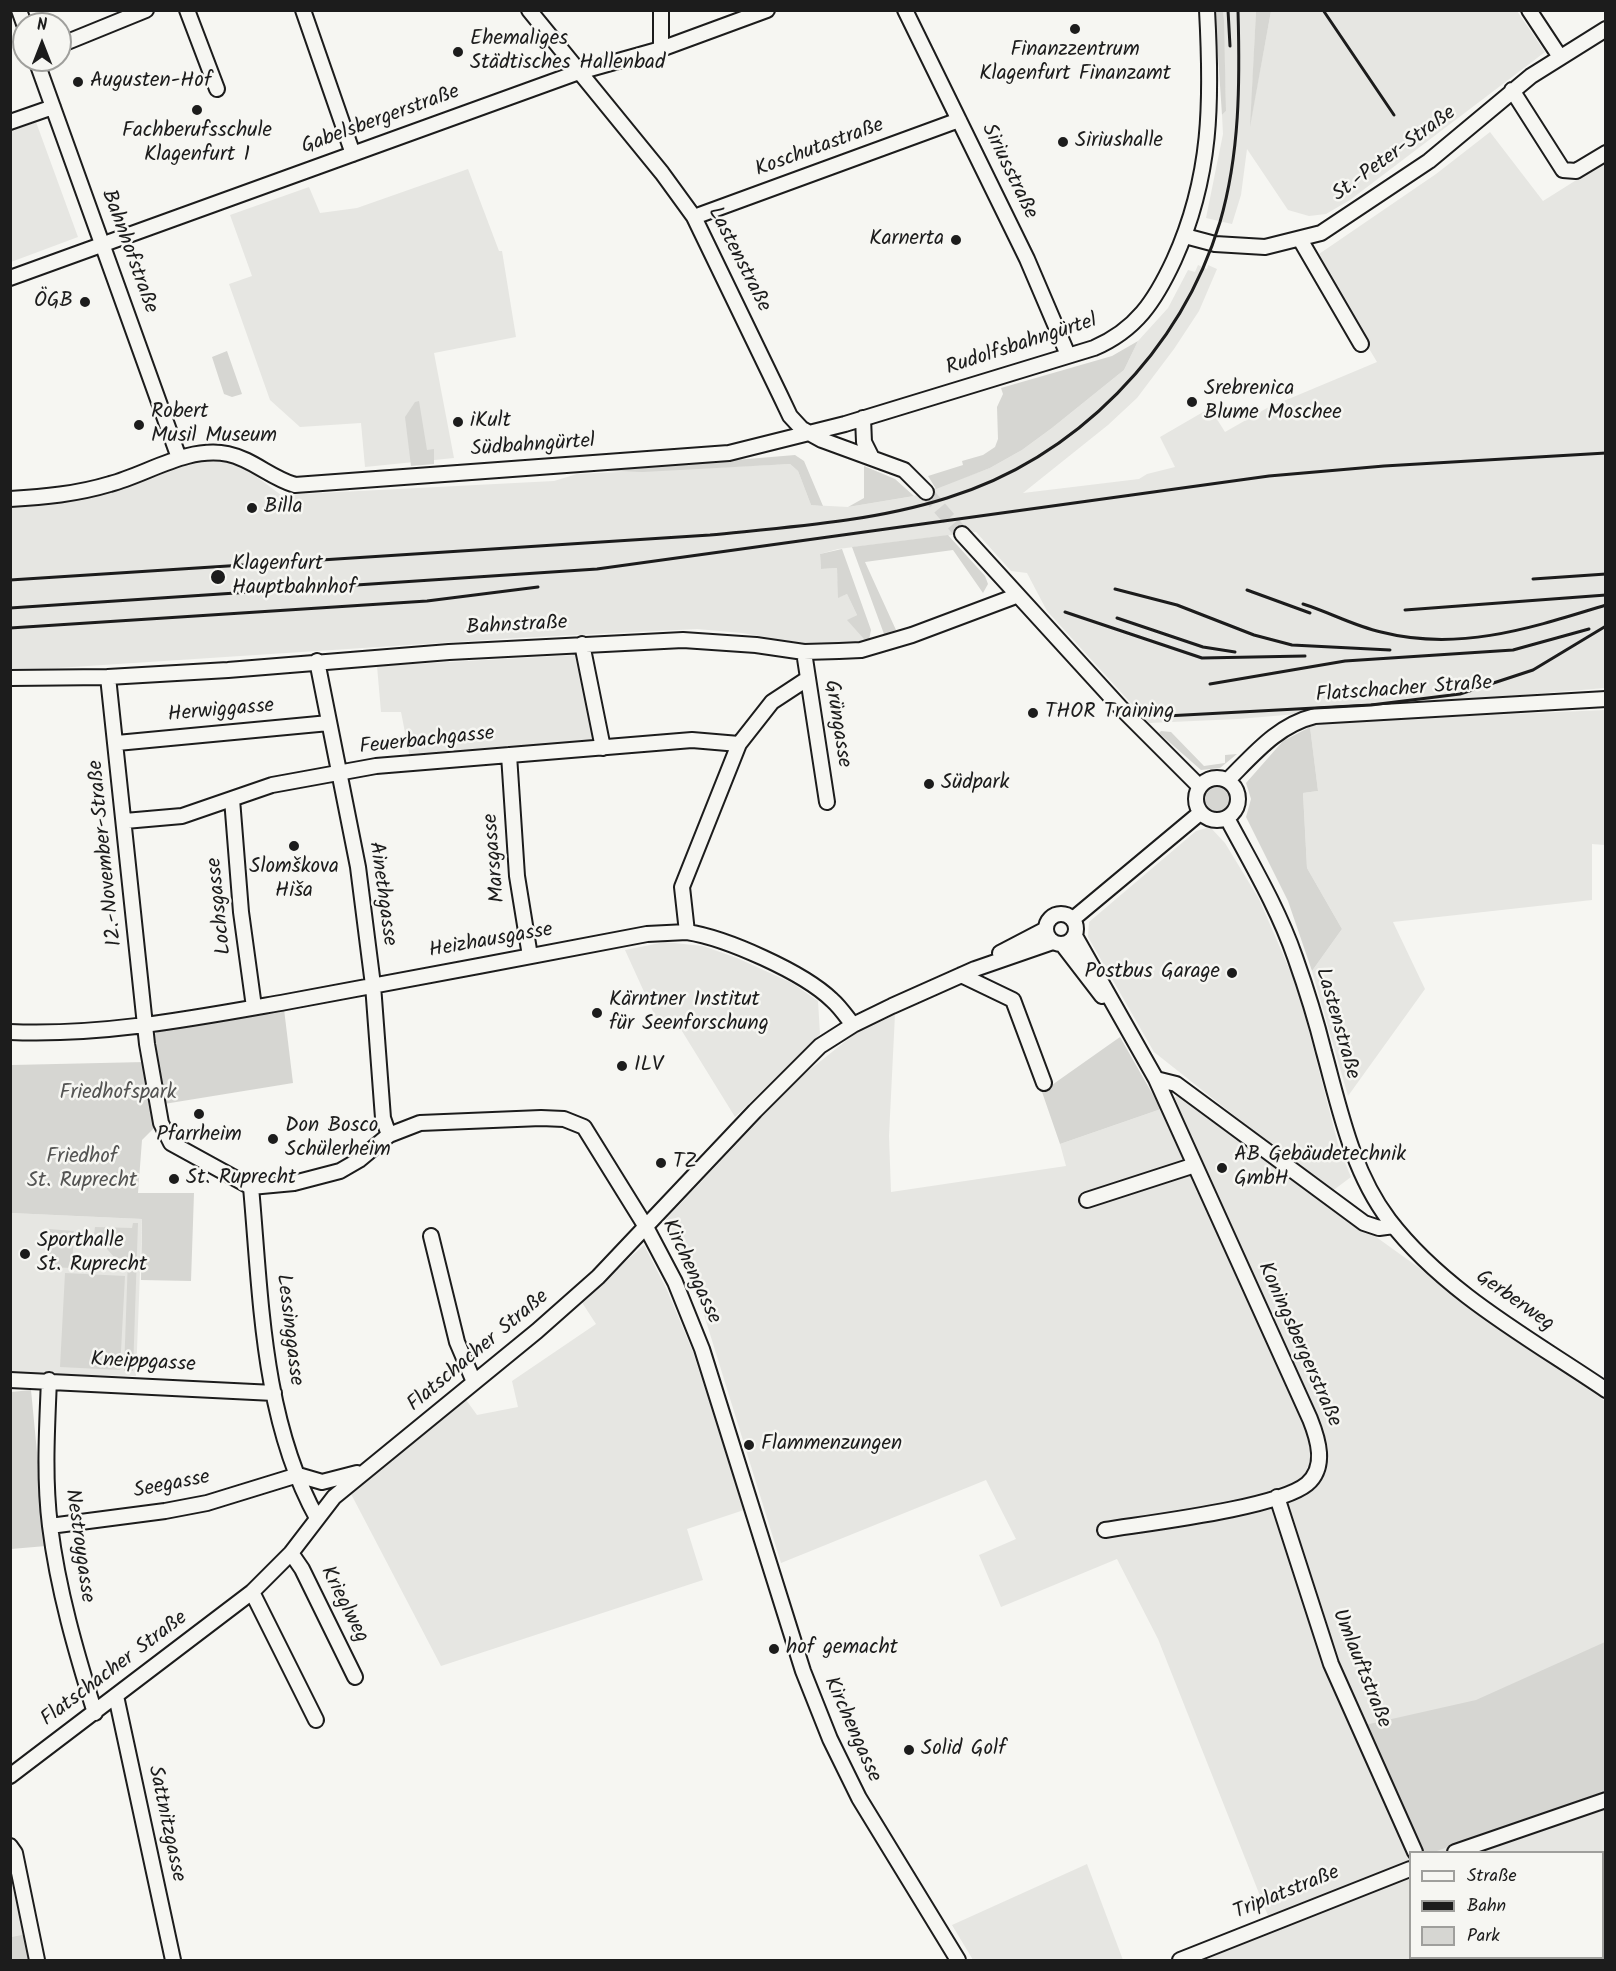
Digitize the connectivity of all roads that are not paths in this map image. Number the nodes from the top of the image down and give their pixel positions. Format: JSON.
{"nodes":[{"id":1,"x":146,"y":10,"type":"edge"},
{"id":2,"x":187,"y":10,"type":"edge"},
{"id":3,"x":303,"y":10,"type":"edge"},
{"id":4,"x":529,"y":10,"type":"edge"},
{"id":5,"x":661,"y":10,"type":"edge"},
{"id":6,"x":767,"y":10,"type":"edge"},
{"id":7,"x":906,"y":10,"type":"edge"},
{"id":8,"x":1207,"y":10,"type":"edge"},
{"id":9,"x":1529,"y":10,"type":"edge"},
{"id":10,"x":1605,"y":29,"type":"edge"},
{"id":11,"x":72,"y":40,"type":"edge"},
{"id":12,"x":661,"y":49,"type":"junction"},
{"id":13,"x":1560,"y":57,"type":"junction"},
{"id":14,"x":40,"y":72,"type":"edge"},
{"id":15,"x":579,"y":72,"type":"junction"},
{"id":16,"x":217,"y":89,"type":"dead end"},
{"id":17,"x":1512,"y":90,"type":"junction"},
{"id":18,"x":53,"y":107,"type":"junction"},
{"id":19,"x":959,"y":120,"type":"junction"},
{"id":20,"x":10,"y":122,"type":"edge"},
{"id":21,"x":1605,"y":153,"type":"edge"},
{"id":22,"x":353,"y":154,"type":"junction"},
{"id":23,"x":694,"y":217,"type":"junction"},
{"id":24,"x":1185,"y":236,"type":"junction"},
{"id":25,"x":1300,"y":241,"type":"junction"},
{"id":26,"x":103,"y":244,"type":"junction"},
{"id":27,"x":10,"y":278,"type":"edge"},
{"id":28,"x":1361,"y":344,"type":"dead end"},
{"id":29,"x":1068,"y":355,"type":"junction"},
{"id":30,"x":863,"y":418,"type":"junction"},
{"id":31,"x":809,"y":433,"type":"junction"},
{"id":32,"x":179,"y":458,"type":"junction"},
{"id":33,"x":872,"y":458,"type":"junction"},
{"id":34,"x":926,"y":492,"type":"tunnel mouth"},
{"id":35,"x":10,"y":499,"type":"edge"},
{"id":36,"x":962,"y":534,"type":"tunnel mouth"},
{"id":37,"x":1016,"y":596,"type":"junction"},
{"id":38,"x":582,"y":644,"type":"junction"},
{"id":39,"x":804,"y":652,"type":"junction"},
{"id":40,"x":317,"y":661,"type":"junction"},
{"id":41,"x":108,"y":677,"type":"junction"},
{"id":42,"x":10,"y":678,"type":"edge"},
{"id":43,"x":807,"y":679,"type":"junction"},
{"id":44,"x":1605,"y":699,"type":"edge"},
{"id":45,"x":330,"y":723,"type":"junction"},
{"id":46,"x":117,"y":743,"type":"junction"},
{"id":47,"x":739,"y":744,"type":"junction"},
{"id":48,"x":603,"y":748,"type":"junction"},
{"id":49,"x":509,"y":755,"type":"junction"},
{"id":50,"x":340,"y":773,"type":"junction"},
{"id":51,"x":1228,"y":780,"type":"junction"},
{"id":52,"x":1199,"y":786,"type":"junction"},
{"id":53,"x":232,"y":799,"type":"junction"},
{"id":54,"x":827,"y":802,"type":"dead end"},
{"id":55,"x":1200,"y":813,"type":"junction"},
{"id":56,"x":1227,"y":818,"type":"junction"},
{"id":57,"x":125,"y":821,"type":"junction"},
{"id":58,"x":1073,"y":919,"type":"junction"},
{"id":59,"x":1046,"y":929,"type":"junction"},
{"id":60,"x":687,"y":932,"type":"junction"},
{"id":61,"x":1075,"y":936,"type":"junction"},
{"id":62,"x":1057,"y":943,"type":"junction"},
{"id":63,"x":530,"y":956,"type":"junction"},
{"id":64,"x":975,"y":969,"type":"junction"},
{"id":65,"x":961,"y":975,"type":"junction"},
{"id":66,"x":373,"y":985,"type":"junction"},
{"id":67,"x":1111,"y":1003,"type":"junction"},
{"id":68,"x":254,"y":1007,"type":"junction"},
{"id":69,"x":853,"y":1024,"type":"junction"},
{"id":70,"x":145,"y":1026,"type":"junction"},
{"id":71,"x":10,"y":1032,"type":"edge"},
{"id":72,"x":1156,"y":1079,"type":"junction"},
{"id":73,"x":1044,"y":1083,"type":"dead end"},
{"id":74,"x":389,"y":1135,"type":"junction"},
{"id":75,"x":1195,"y":1165,"type":"junction"},
{"id":76,"x":251,"y":1187,"type":"junction"},
{"id":77,"x":1087,"y":1200,"type":"dead end"},
{"id":78,"x":1394,"y":1226,"type":"junction"},
{"id":79,"x":646,"y":1227,"type":"junction"},
{"id":80,"x":431,"y":1236,"type":"dead end"},
{"id":81,"x":1406,"y":1239,"type":"joint"},
{"id":82,"x":10,"y":1380,"type":"edge"},
{"id":83,"x":49,"y":1380,"type":"junction"},
{"id":84,"x":474,"y":1382,"type":"junction"},
{"id":85,"x":1605,"y":1390,"type":"edge"},
{"id":86,"x":274,"y":1393,"type":"junction"},
{"id":87,"x":368,"y":1470,"type":"junction"},
{"id":88,"x":298,"y":1475,"type":"junction"},
{"id":89,"x":1277,"y":1497,"type":"junction"},
{"id":90,"x":317,"y":1518,"type":"junction"},
{"id":91,"x":50,"y":1526,"type":"junction"},
{"id":92,"x":1105,"y":1530,"type":"dead end"},
{"id":93,"x":291,"y":1553,"type":"junction"},
{"id":94,"x":252,"y":1592,"type":"junction"},
{"id":95,"x":355,"y":1677,"type":"dead end"},
{"id":96,"x":116,"y":1696,"type":"junction"},
{"id":97,"x":95,"y":1713,"type":"junction"},
{"id":98,"x":316,"y":1720,"type":"dead end"},
{"id":99,"x":10,"y":1776,"type":"edge"},
{"id":100,"x":1605,"y":1800,"type":"edge"},
{"id":101,"x":10,"y":1846,"type":"edge"},
{"id":102,"x":1415,"y":1851,"type":"edge"},
{"id":103,"x":1458,"y":1851,"type":"edge"},
{"id":104,"x":1409,"y":1869,"type":"edge"},
{"id":105,"x":38,"y":1960,"type":"edge"},
{"id":106,"x":173,"y":1960,"type":"edge"},
{"id":107,"x":958,"y":1960,"type":"edge"},
{"id":108,"x":1180,"y":1960,"type":"edge"}],
"edges":[{"from":1,"to":11,"type":"street"},
{"from":2,"to":16,"type":"street"},
{"from":3,"to":22,"type":"street"},
{"from":4,"to":15,"type":"street","name":"Lastenstraße"},
{"from":5,"to":12,"type":"street"},
{"from":6,"to":12,"type":"street","name":"Gabelsbergerstraße"},
{"from":7,"to":19,"type":"street","name":"Siriusstraße"},
{"from":8,"to":24,"type":"street","name":"Rudolfsbahngürtel"},
{"from":9,"to":13,"type":"street"},
{"from":10,"to":13,"type":"street","name":"St.-Peter-Straße"},
{"from":12,"to":15,"type":"street","name":"Gabelsbergerstraße"},
{"from":13,"to":17,"type":"street","name":"St.-Peter-Straße"},
{"from":14,"to":18,"type":"street","name":"Bahnhofstraße"},
{"from":15,"to":22,"type":"street","name":"Gabelsbergerstraße"},
{"from":15,"to":23,"type":"street","name":"Lastenstraße"},
{"from":17,"to":21,"type":"street"},
{"from":17,"to":25,"type":"street","name":"St.-Peter-Straße"},
{"from":18,"to":20,"type":"street"},
{"from":18,"to":26,"type":"street","name":"Bahnhofstraße"},
{"from":19,"to":23,"type":"street","name":"Koschutastraße"},
{"from":19,"to":29,"type":"street","name":"Siriusstraße"},
{"from":22,"to":26,"type":"street","name":"Gabelsbergerstraße"},
{"from":23,"to":31,"type":"street","name":"Lastenstraße"},
{"from":24,"to":25,"type":"street","name":"St.-Peter-Straße"},
{"from":24,"to":29,"type":"street","name":"Rudolfsbahngürtel"},
{"from":25,"to":28,"type":"street"},
{"from":26,"to":27,"type":"street","name":"Gabelsbergerstraße"},
{"from":26,"to":32,"type":"street","name":"Bahnhofstraße"},
{"from":29,"to":30,"type":"street","name":"Rudolfsbahngürtel"},
{"from":30,"to":31,"type":"street","name":"Rudolfsbahngürtel"},
{"from":30,"to":33,"type":"street"},
{"from":31,"to":32,"type":"street","name":"Südbahngürtel"},
{"from":31,"to":33,"type":"street","name":"Lastenstraße"},
{"from":32,"to":35,"type":"street","name":"Südbahngürtel"},
{"from":33,"to":34,"type":"street","name":"Lastenstraße"},
{"from":36,"to":37,"type":"street"},
{"from":37,"to":39,"type":"street","name":"Bahnstraße"},
{"from":37,"to":52,"type":"street"},
{"from":38,"to":39,"type":"street","name":"Bahnstraße"},
{"from":38,"to":40,"type":"street","name":"Bahnstraße"},
{"from":38,"to":48,"type":"street"},
{"from":39,"to":43,"type":"street","name":"Grüngasse"},
{"from":40,"to":41,"type":"street","name":"Bahnstraße"},
{"from":40,"to":45,"type":"street","name":"Ainethgasse"},
{"from":41,"to":42,"type":"street","name":"Bahnstraße"},
{"from":41,"to":46,"type":"street","name":"12.-November-Straße"},
{"from":43,"to":47,"type":"street"},
{"from":43,"to":54,"type":"street","name":"Grüngasse"},
{"from":44,"to":51,"type":"street","name":"Flatschacher Straße"},
{"from":45,"to":46,"type":"street","name":"Herwiggasse"},
{"from":45,"to":50,"type":"street","name":"Ainethgasse"},
{"from":46,"to":57,"type":"street","name":"12.-November-Straße"},
{"from":47,"to":48,"type":"street","name":"Feuerbachgasse"},
{"from":47,"to":60,"type":"street"},
{"from":48,"to":49,"type":"street","name":"Feuerbachgasse"},
{"from":49,"to":50,"type":"street","name":"Feuerbachgasse"},
{"from":49,"to":63,"type":"street","name":"Marsgasse"},
{"from":50,"to":53,"type":"street","name":"Feuerbachgasse"},
{"from":50,"to":66,"type":"street","name":"Ainethgasse"},
{"from":51,"to":52,"type":"street"},
{"from":51,"to":56,"type":"street"},
{"from":52,"to":55,"type":"street"},
{"from":53,"to":57,"type":"street","name":"Feuerbachgasse"},
{"from":53,"to":68,"type":"street","name":"Lochsgasse"},
{"from":55,"to":56,"type":"street"},
{"from":55,"to":58,"type":"street"},
{"from":56,"to":78,"type":"street","name":"Lastenstraße"},
{"from":57,"to":70,"type":"street","name":"12.-November-Straße"},
{"from":58,"to":59,"type":"street"},
{"from":58,"to":61,"type":"street"},
{"from":59,"to":62,"type":"street"},
{"from":59,"to":64,"type":"street","name":"Flatschacher Straße"},
{"from":60,"to":63,"type":"street","name":"Heizhausgasse"},
{"from":60,"to":69,"type":"street","name":"Heizhausgasse"},
{"from":61,"to":62,"type":"street"},
{"from":61,"to":67,"type":"street","name":"Koningsbergerstraße"},
{"from":62,"to":64,"type":"street","name":"Flatschacher Straße"},
{"from":62,"to":67,"type":"street","name":"Koningsbergerstraße"},
{"from":63,"to":66,"type":"street","name":"Heizhausgasse"},
{"from":64,"to":65,"type":"street","name":"Flatschacher Straße"},
{"from":65,"to":69,"type":"street","name":"Flatschacher Straße"},
{"from":65,"to":73,"type":"street"},
{"from":66,"to":68,"type":"street","name":"Heizhausgasse"},
{"from":66,"to":74,"type":"street","name":"Ainethgasse"},
{"from":67,"to":72,"type":"street","name":"Koningsbergerstraße"},
{"from":68,"to":70,"type":"street","name":"Heizhausgasse"},
{"from":69,"to":79,"type":"street","name":"Flatschacher Straße"},
{"from":70,"to":71,"type":"street","name":"Heizhausgasse"},
{"from":70,"to":76,"type":"street"},
{"from":72,"to":75,"type":"street","name":"Koningsbergerstraße"},
{"from":72,"to":78,"type":"street"},
{"from":74,"to":76,"type":"street","name":"Kirchengasse"},
{"from":74,"to":79,"type":"street","name":"Kirchengasse"},
{"from":75,"to":77,"type":"street"},
{"from":75,"to":89,"type":"street","name":"Koningsbergerstraße"},
{"from":76,"to":86,"type":"street","name":"Lessinggasse"},
{"from":78,"to":81,"type":"street","name":"Lastenstraße"},
{"from":79,"to":84,"type":"street","name":"Flatschacher Straße"},
{"from":79,"to":107,"type":"street","name":"Kirchengasse"},
{"from":80,"to":84,"type":"street"},
{"from":81,"to":85,"type":"street","name":"Gerberweg"},
{"from":82,"to":83,"type":"street","name":"Kneippgasse"},
{"from":83,"to":86,"type":"street","name":"Kneippgasse"},
{"from":83,"to":91,"type":"street","name":"Nestroygasse"},
{"from":84,"to":87,"type":"street","name":"Flatschacher Straße"},
{"from":86,"to":88,"type":"street","name":"Lessinggasse"},
{"from":87,"to":88,"type":"street"},
{"from":87,"to":90,"type":"street","name":"Flatschacher Straße"},
{"from":88,"to":90,"type":"street","name":"Lessinggasse"},
{"from":88,"to":91,"type":"street","name":"Seegasse"},
{"from":89,"to":92,"type":"street","name":"Koningsbergerstraße"},
{"from":89,"to":102,"type":"street","name":"Umlauftstraße"},
{"from":90,"to":93,"type":"street","name":"Flatschacher Straße"},
{"from":91,"to":97,"type":"street","name":"Nestroygasse"},
{"from":93,"to":94,"type":"street","name":"Flatschacher Straße"},
{"from":93,"to":95,"type":"street","name":"Krieglweg"},
{"from":94,"to":96,"type":"street","name":"Flatschacher Straße"},
{"from":94,"to":98,"type":"street"},
{"from":96,"to":97,"type":"street","name":"Flatschacher Straße"},
{"from":96,"to":106,"type":"street","name":"Sattnitzgasse"},
{"from":97,"to":99,"type":"street","name":"Flatschacher Straße"},
{"from":100,"to":103,"type":"street"},
{"from":101,"to":105,"type":"street"},
{"from":104,"to":108,"type":"street","name":"Triplatstraße"}]}
